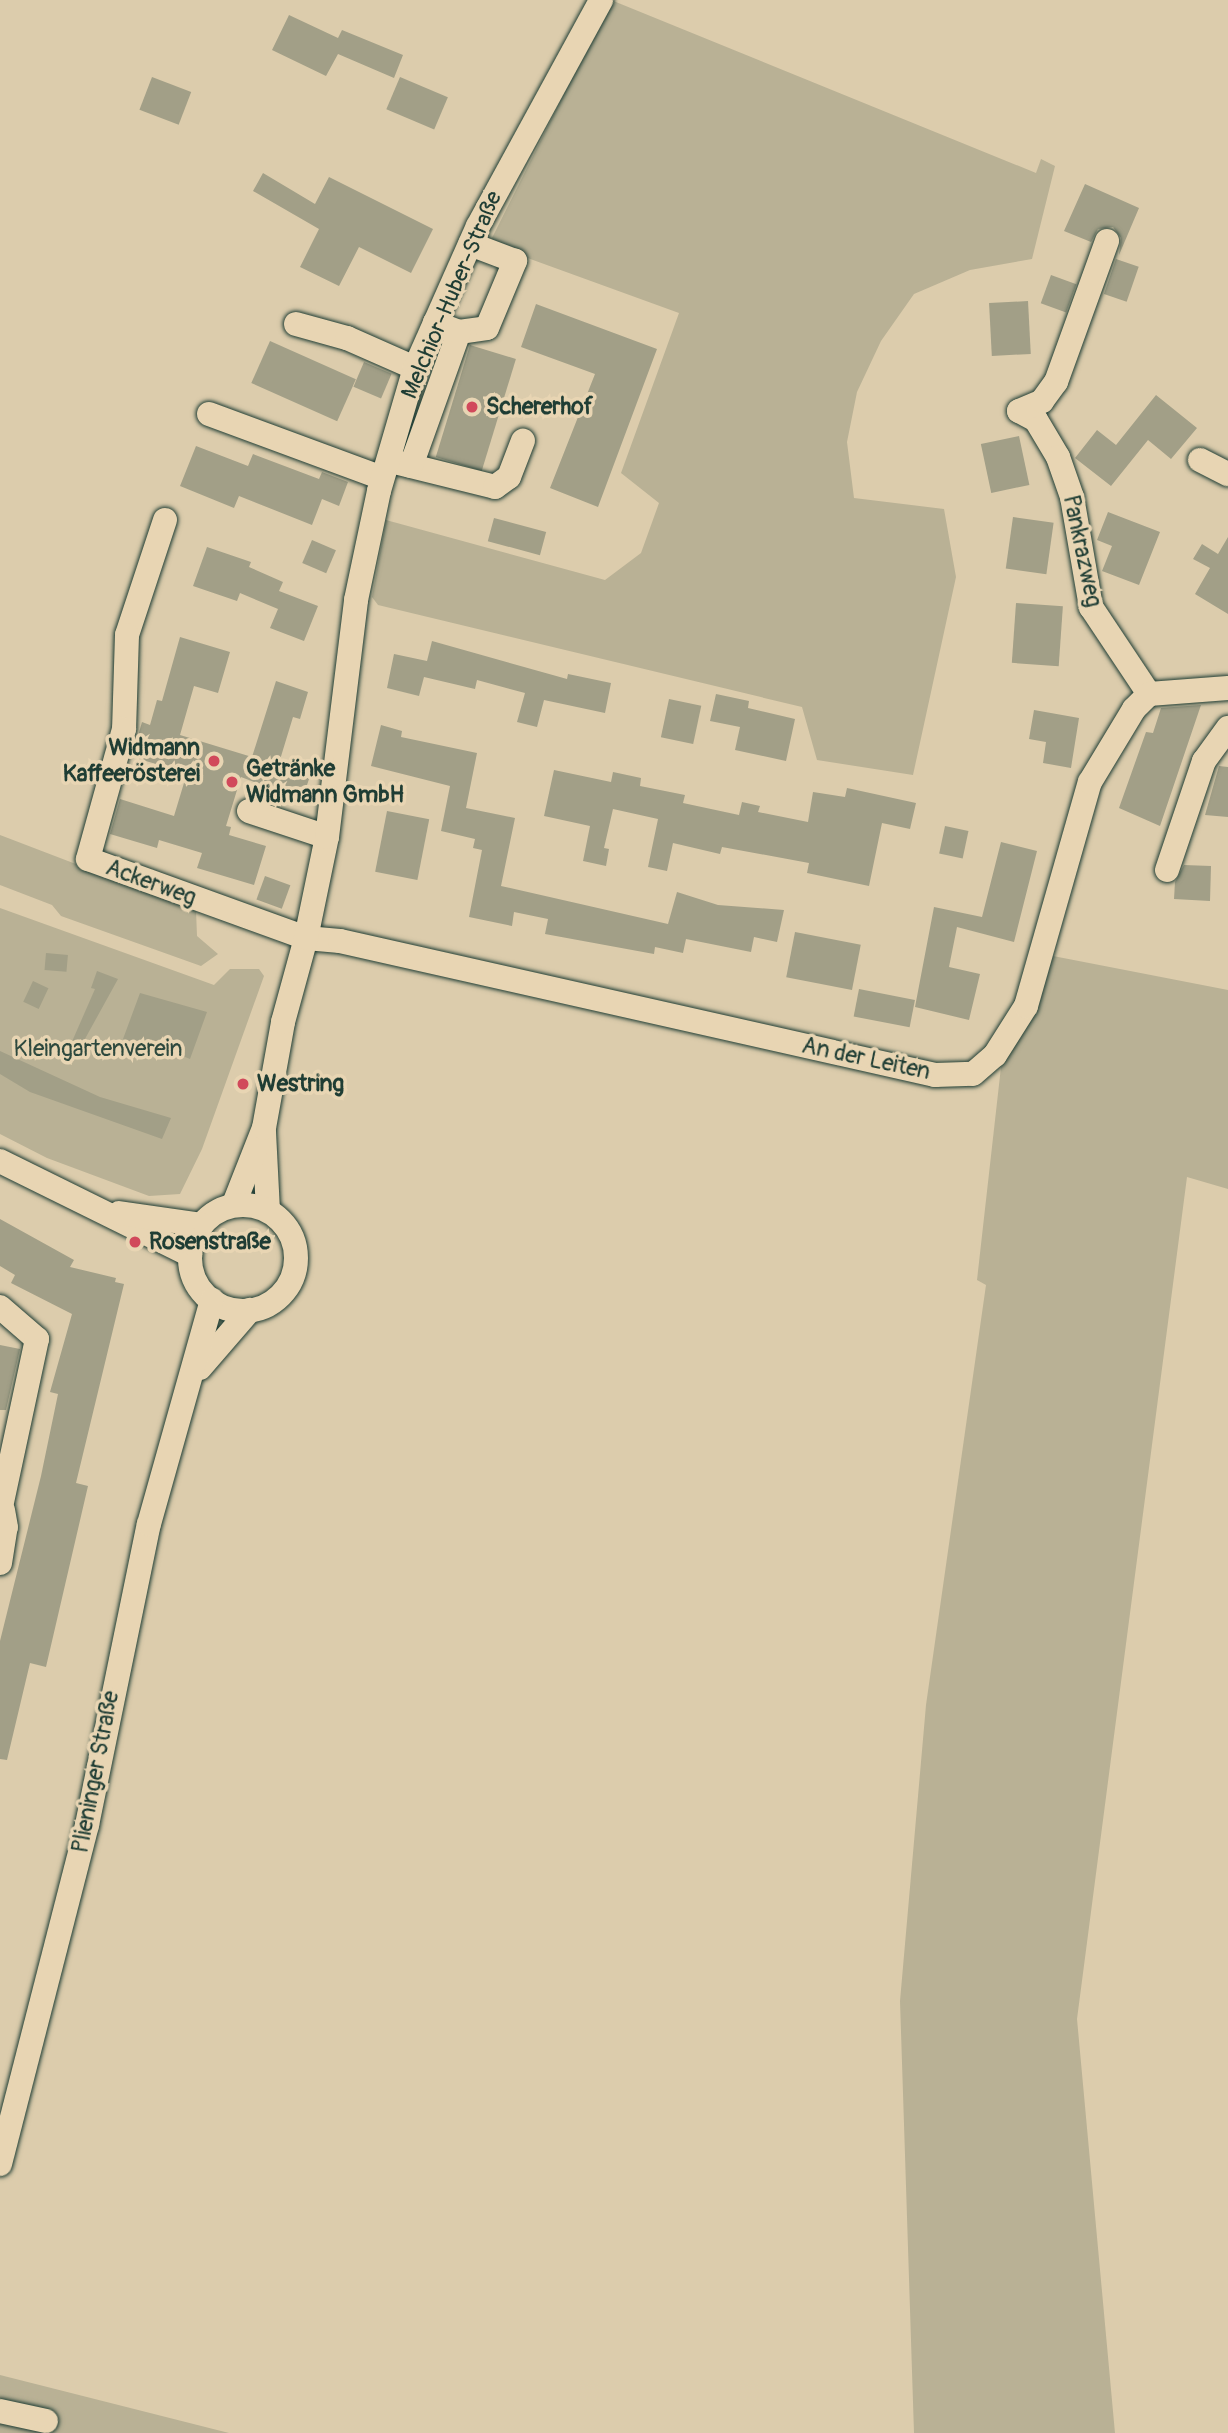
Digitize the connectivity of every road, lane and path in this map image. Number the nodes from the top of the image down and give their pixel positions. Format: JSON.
{"nodes":[{"id":1,"x":601,"y":0,"type":"edge"},
{"id":2,"x":1107,"y":241,"type":"dead end"},
{"id":3,"x":470,"y":244,"type":"junction"},
{"id":4,"x":435,"y":323,"type":"junction"},
{"id":5,"x":296,"y":324,"type":"dead end"},
{"id":6,"x":459,"y":332,"type":"junction"},
{"id":7,"x":415,"y":368,"type":"junction"},
{"id":8,"x":209,"y":414,"type":"dead end"},
{"id":9,"x":523,"y":441,"type":"dead end"},
{"id":10,"x":1200,"y":460,"type":"dead end"},
{"id":11,"x":394,"y":468,"type":"junction"},
{"id":12,"x":1228,"y":474,"type":"edge"},
{"id":13,"x":165,"y":520,"type":"dead end"},
{"id":14,"x":1228,"y":688,"type":"edge"},
{"id":15,"x":1149,"y":694,"type":"junction"},
{"id":16,"x":1228,"y":728,"type":"edge"},
{"id":17,"x":249,"y":811,"type":"dead end"},
{"id":18,"x":327,"y":837,"type":"junction"},
{"id":19,"x":1167,"y":870,"type":"dead end"},
{"id":20,"x":306,"y":938,"type":"junction"},
{"id":21,"x":264,"y":1128,"type":"junction"},
{"id":22,"x":0,"y":1161,"type":"edge"},
{"id":23,"x":234,"y":1204,"type":"junction"},
{"id":24,"x":268,"y":1210,"type":"junction"},
{"id":25,"x":108,"y":1211,"type":"junction"},
{"id":26,"x":201,"y":1225,"type":"junction"},
{"id":27,"x":190,"y":1255,"type":"junction"},
{"id":28,"x":212,"y":1300,"type":"junction"},
{"id":29,"x":0,"y":1307,"type":"edge"},
{"id":30,"x":250,"y":1310,"type":"junction"},
{"id":31,"x":191,"y":1380,"type":"junction"},
{"id":32,"x":1,"y":1511,"type":"edge"},
{"id":33,"x":0,"y":1563,"type":"edge"},
{"id":34,"x":0,"y":2164,"type":"edge"},
{"id":35,"x":0,"y":2411,"type":"edge"},
{"id":36,"x":46,"y":2421,"type":"dead end"}],
"edges":[{"from":1,"to":3,"type":"street","name":"Melchior-Huber-Straße"},
{"from":2,"to":15,"type":"street","name":"Pankrazweg"},
{"from":3,"to":4,"type":"street","name":"Melchior-Huber-Straße"},
{"from":3,"to":6,"type":"street"},
{"from":4,"to":6,"type":"street"},
{"from":4,"to":7,"type":"street","name":"Melchior-Huber-Straße"},
{"from":5,"to":7,"type":"street"},
{"from":6,"to":11,"type":"street"},
{"from":7,"to":11,"type":"street","name":"Melchior-Huber-Straße"},
{"from":8,"to":11,"type":"street"},
{"from":9,"to":11,"type":"street"},
{"from":10,"to":12,"type":"street"},
{"from":11,"to":18,"type":"street","name":"Melchior-Huber-Straße"},
{"from":13,"to":20,"type":"street","name":"Ackerweg"},
{"from":14,"to":15,"type":"street"},
{"from":15,"to":20,"type":"street","name":"An der Leiten"},
{"from":16,"to":19,"type":"street"},
{"from":17,"to":18,"type":"street"},
{"from":18,"to":20,"type":"street","name":"Melchior-Huber-Straße"},
{"from":20,"to":21,"type":"street","name":"Melchior-Huber-Straße"},
{"from":21,"to":23,"type":"street"},
{"from":21,"to":24,"type":"street"},
{"from":22,"to":25,"type":"street"},
{"from":23,"to":24,"type":"street"},
{"from":23,"to":26,"type":"street"},
{"from":24,"to":30,"type":"street","name":"Plieninger Straße"},
{"from":25,"to":26,"type":"street"},
{"from":25,"to":27,"type":"street"},
{"from":26,"to":27,"type":"street"},
{"from":27,"to":28,"type":"street"},
{"from":28,"to":30,"type":"street"},
{"from":28,"to":31,"type":"street","name":"Plieninger Straße"},
{"from":29,"to":32,"type":"street"},
{"from":30,"to":31,"type":"street","name":"Plieninger Straße"},
{"from":31,"to":34,"type":"street","name":"Plieninger Straße"},
{"from":32,"to":33,"type":"street"},
{"from":35,"to":36,"type":"street"}]}
